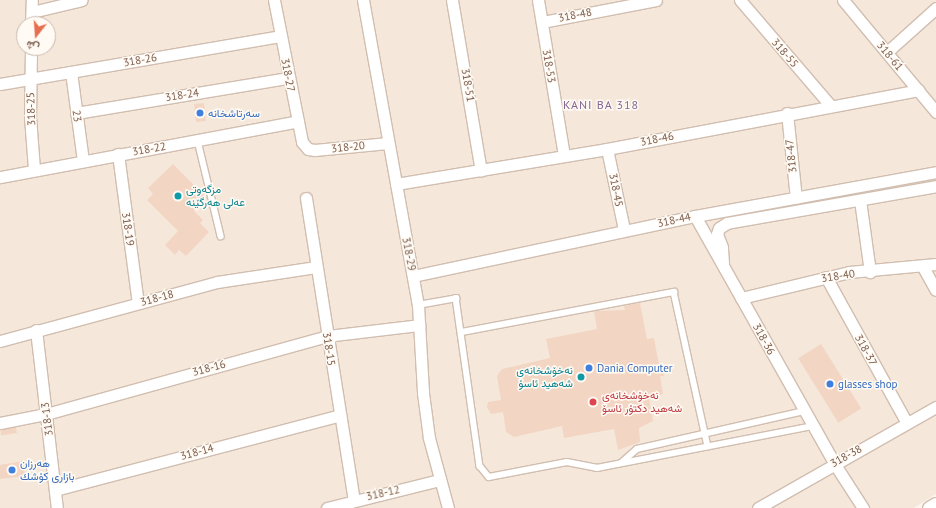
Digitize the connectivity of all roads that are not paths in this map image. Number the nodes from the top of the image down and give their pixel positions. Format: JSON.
{"nodes":[{"id":1,"x":32,"y":0,"type":"edge"},
{"id":2,"x":82,"y":0,"type":"edge"},
{"id":3,"x":274,"y":0,"type":"edge"},
{"id":4,"x":363,"y":0,"type":"edge"},
{"id":5,"x":452,"y":0,"type":"edge"},
{"id":6,"x":538,"y":0,"type":"edge"},
{"id":7,"x":656,"y":0,"type":"edge"},
{"id":8,"x":740,"y":0,"type":"edge"},
{"id":9,"x":843,"y":0,"type":"edge"},
{"id":10,"x":936,"y":8,"type":"edge"},
{"id":11,"x":32,"y":12,"type":"junction"},
{"id":12,"x":32,"y":16,"type":"edge"},
{"id":13,"x":542,"y":22,"type":"junction"},
{"id":14,"x":280,"y":36,"type":"junction"},
{"id":15,"x":887,"y":52,"type":"junction"},
{"id":16,"x":31,"y":56,"type":"edge"},
{"id":17,"x":71,"y":72,"type":"junction"},
{"id":18,"x":288,"y":78,"type":"junction"},
{"id":19,"x":30,"y":80,"type":"junction"},
{"id":20,"x":0,"y":84,"type":"edge"},
{"id":21,"x":918,"y":90,"type":"junction"},
{"id":22,"x":830,"y":105,"type":"junction"},
{"id":23,"x":936,"y":112,"type":"edge"},
{"id":24,"x":76,"y":113,"type":"junction"},
{"id":25,"x":786,"y":113,"type":"junction"},
{"id":26,"x":298,"y":122,"type":"junction"},
{"id":27,"x":198,"y":141,"type":"junction"},
{"id":28,"x":388,"y":143,"type":"junction"},
{"id":29,"x":308,"y":148,"type":"joint"},
{"id":30,"x":608,"y":149,"type":"junction"},
{"id":31,"x":118,"y":154,"type":"junction"},
{"id":32,"x":564,"y":156,"type":"junction"},
{"id":33,"x":83,"y":161,"type":"junction"},
{"id":34,"x":34,"y":169,"type":"junction"},
{"id":35,"x":481,"y":171,"type":"junction"},
{"id":36,"x":936,"y":172,"type":"edge"},
{"id":37,"x":0,"y":177,"type":"edge"},
{"id":38,"x":396,"y":184,"type":"junction"},
{"id":39,"x":936,"y":186,"type":"edge"},
{"id":40,"x":306,"y":198,"type":"dead end"},
{"id":41,"x":796,"y":198,"type":"junction"},
{"id":42,"x":860,"y":200,"type":"junction"},
{"id":43,"x":695,"y":216,"type":"junction"},
{"id":44,"x":624,"y":230,"type":"junction"},
{"id":45,"x":221,"y":236,"type":"dead end"},
{"id":46,"x":936,"y":264,"type":"edge"},
{"id":47,"x":723,"y":265,"type":"junction"},
{"id":48,"x":923,"y":266,"type":"junction"},
{"id":49,"x":316,"y":267,"type":"junction"},
{"id":50,"x":870,"y":272,"type":"junction"},
{"id":51,"x":413,"y":276,"type":"junction"},
{"id":52,"x":826,"y":277,"type":"junction"},
{"id":53,"x":936,"y":290,"type":"edge"},
{"id":54,"x":741,"y":298,"type":"junction"},
{"id":55,"x":138,"y":303,"type":"junction"},
{"id":56,"x":418,"y":304,"type":"junction"},
{"id":57,"x":419,"y":325,"type":"junction"},
{"id":58,"x":36,"y":330,"type":"junction"},
{"id":59,"x":462,"y":332,"type":"junction"},
{"id":60,"x":327,"y":336,"type":"junction"},
{"id":61,"x":0,"y":341,"type":"edge"},
{"id":62,"x":936,"y":407,"type":"edge"},
{"id":63,"x":804,"y":411,"type":"junction"},
{"id":64,"x":46,"y":414,"type":"junction"},
{"id":65,"x":340,"y":415,"type":"junction"},
{"id":66,"x":0,"y":423,"type":"edge"},
{"id":67,"x":907,"y":423,"type":"junction"},
{"id":68,"x":813,"y":426,"type":"junction"},
{"id":69,"x":705,"y":433,"type":"junction"},
{"id":70,"x":708,"y":446,"type":"junction"},
{"id":71,"x":621,"y":463,"type":"junction"},
{"id":72,"x":834,"y":463,"type":"junction"},
{"id":73,"x":439,"y":480,"type":"junction"},
{"id":74,"x":55,"y":490,"type":"junction"},
{"id":75,"x":354,"y":500,"type":"junction"},
{"id":76,"x":936,"y":504,"type":"edge"},
{"id":77,"x":763,"y":507,"type":"edge"},
{"id":78,"x":56,"y":508,"type":"edge"},
{"id":79,"x":327,"y":508,"type":"edge"},
{"id":80,"x":448,"y":508,"type":"edge"},
{"id":81,"x":863,"y":508,"type":"edge"},
{"id":82,"x":929,"y":508,"type":"edge"}],
"edges":[{"from":1,"to":11,"type":"street"},
{"from":2,"to":11,"type":"street"},
{"from":3,"to":14,"type":"street","name":"318-27"},
{"from":4,"to":28,"type":"street","name":"318-29"},
{"from":5,"to":35,"type":"street","name":"318-51"},
{"from":6,"to":13,"type":"street","name":"318-53"},
{"from":7,"to":13,"type":"street","name":"318-48"},
{"from":8,"to":22,"type":"street","name":"318-55"},
{"from":9,"to":15,"type":"street","name":"318-61"},
{"from":10,"to":15,"type":"street"},
{"from":11,"to":12,"type":"street"},
{"from":13,"to":32,"type":"street","name":"318-53"},
{"from":14,"to":17,"type":"street","name":"318-26"},
{"from":14,"to":18,"type":"street","name":"318-27"},
{"from":15,"to":21,"type":"street","name":"318-61"},
{"from":16,"to":19,"type":"street","name":"318-25"},
{"from":17,"to":19,"type":"street","name":"318-26"},
{"from":17,"to":24,"type":"street","name":"23"},
{"from":18,"to":24,"type":"street","name":"318-24"},
{"from":18,"to":26,"type":"street","name":"318-27"},
{"from":19,"to":20,"type":"street","name":"318-26"},
{"from":19,"to":34,"type":"street","name":"318-25"},
{"from":21,"to":22,"type":"street","name":"318-46"},
{"from":21,"to":23,"type":"street","name":"318-61"},
{"from":22,"to":25,"type":"street","name":"318-46"},
{"from":24,"to":33,"type":"street","name":"23"},
{"from":25,"to":30,"type":"street","name":"318-46"},
{"from":25,"to":41,"type":"street","name":"318-47"},
{"from":26,"to":27,"type":"street","name":"318-22"},
{"from":26,"to":29,"type":"street","name":"318-27"},
{"from":27,"to":31,"type":"street","name":"318-22"},
{"from":27,"to":45,"type":"lane"},
{"from":28,"to":29,"type":"street","name":"318-20"},
{"from":28,"to":38,"type":"street","name":"318-29"},
{"from":30,"to":32,"type":"street","name":"318-46"},
{"from":30,"to":44,"type":"street","name":"318-45"},
{"from":31,"to":33,"type":"street","name":"318-22"},
{"from":31,"to":55,"type":"street","name":"318-19"},
{"from":32,"to":35,"type":"street","name":"318-46"},
{"from":33,"to":34,"type":"street","name":"318-22"},
{"from":34,"to":37,"type":"street","name":"318-22"},
{"from":35,"to":38,"type":"street","name":"318-46"},
{"from":36,"to":41,"type":"street","name":"318-44"},
{"from":38,"to":51,"type":"street","name":"318-29"},
{"from":39,"to":42,"type":"street"},
{"from":40,"to":49,"type":"street","name":"318-15"},
{"from":41,"to":43,"type":"street","name":"318-44"},
{"from":42,"to":47,"type":"street"},
{"from":42,"to":50,"type":"street"},
{"from":43,"to":44,"type":"street","name":"318-44"},
{"from":43,"to":47,"type":"street","name":"318-36"},
{"from":44,"to":51,"type":"street","name":"318-44"},
{"from":46,"to":48,"type":"street","name":"318-40"},
{"from":47,"to":54,"type":"street","name":"318-36"},
{"from":48,"to":50,"type":"street","name":"318-40"},
{"from":48,"to":53,"type":"street"},
{"from":49,"to":55,"type":"street","name":"318-18"},
{"from":49,"to":60,"type":"street","name":"318-15"},
{"from":50,"to":52,"type":"street","name":"318-40"},
{"from":51,"to":56,"type":"street","name":"318-29"},
{"from":52,"to":54,"type":"street","name":"318-40"},
{"from":52,"to":67,"type":"street","name":"318-37"},
{"from":54,"to":63,"type":"street","name":"318-36"},
{"from":55,"to":58,"type":"street","name":"318-18"},
{"from":56,"to":57,"type":"street","name":"318-29"},
{"from":56,"to":59,"type":"lane"},
{"from":57,"to":60,"type":"street","name":"318-16"},
{"from":57,"to":73,"type":"street","name":"318-29"},
{"from":58,"to":61,"type":"street","name":"318-18"},
{"from":58,"to":64,"type":"street","name":"318-13"},
{"from":59,"to":69,"type":"lane"},
{"from":59,"to":71,"type":"lane"},
{"from":60,"to":64,"type":"street","name":"318-16"},
{"from":60,"to":65,"type":"street","name":"318-15"},
{"from":62,"to":67,"type":"street","name":"318-38"},
{"from":63,"to":68,"type":"street","name":"318-36"},
{"from":63,"to":69,"type":"lane"},
{"from":64,"to":66,"type":"street","name":"318-16"},
{"from":64,"to":74,"type":"street","name":"318-13"},
{"from":65,"to":74,"type":"street","name":"318-14"},
{"from":65,"to":75,"type":"street","name":"318-15"},
{"from":67,"to":72,"type":"street","name":"318-38"},
{"from":68,"to":70,"type":"lane"},
{"from":68,"to":72,"type":"street","name":"318-36"},
{"from":69,"to":70,"type":"lane"},
{"from":69,"to":71,"type":"lane"},
{"from":70,"to":71,"type":"lane"},
{"from":72,"to":77,"type":"street","name":"318-38"},
{"from":72,"to":81,"type":"street","name":"318-36"},
{"from":73,"to":75,"type":"street","name":"318-12"},
{"from":73,"to":80,"type":"street","name":"318-29"},
{"from":74,"to":78,"type":"street","name":"318-13"},
{"from":75,"to":79,"type":"street","name":"318-12"},
{"from":76,"to":82,"type":"street"}]}
